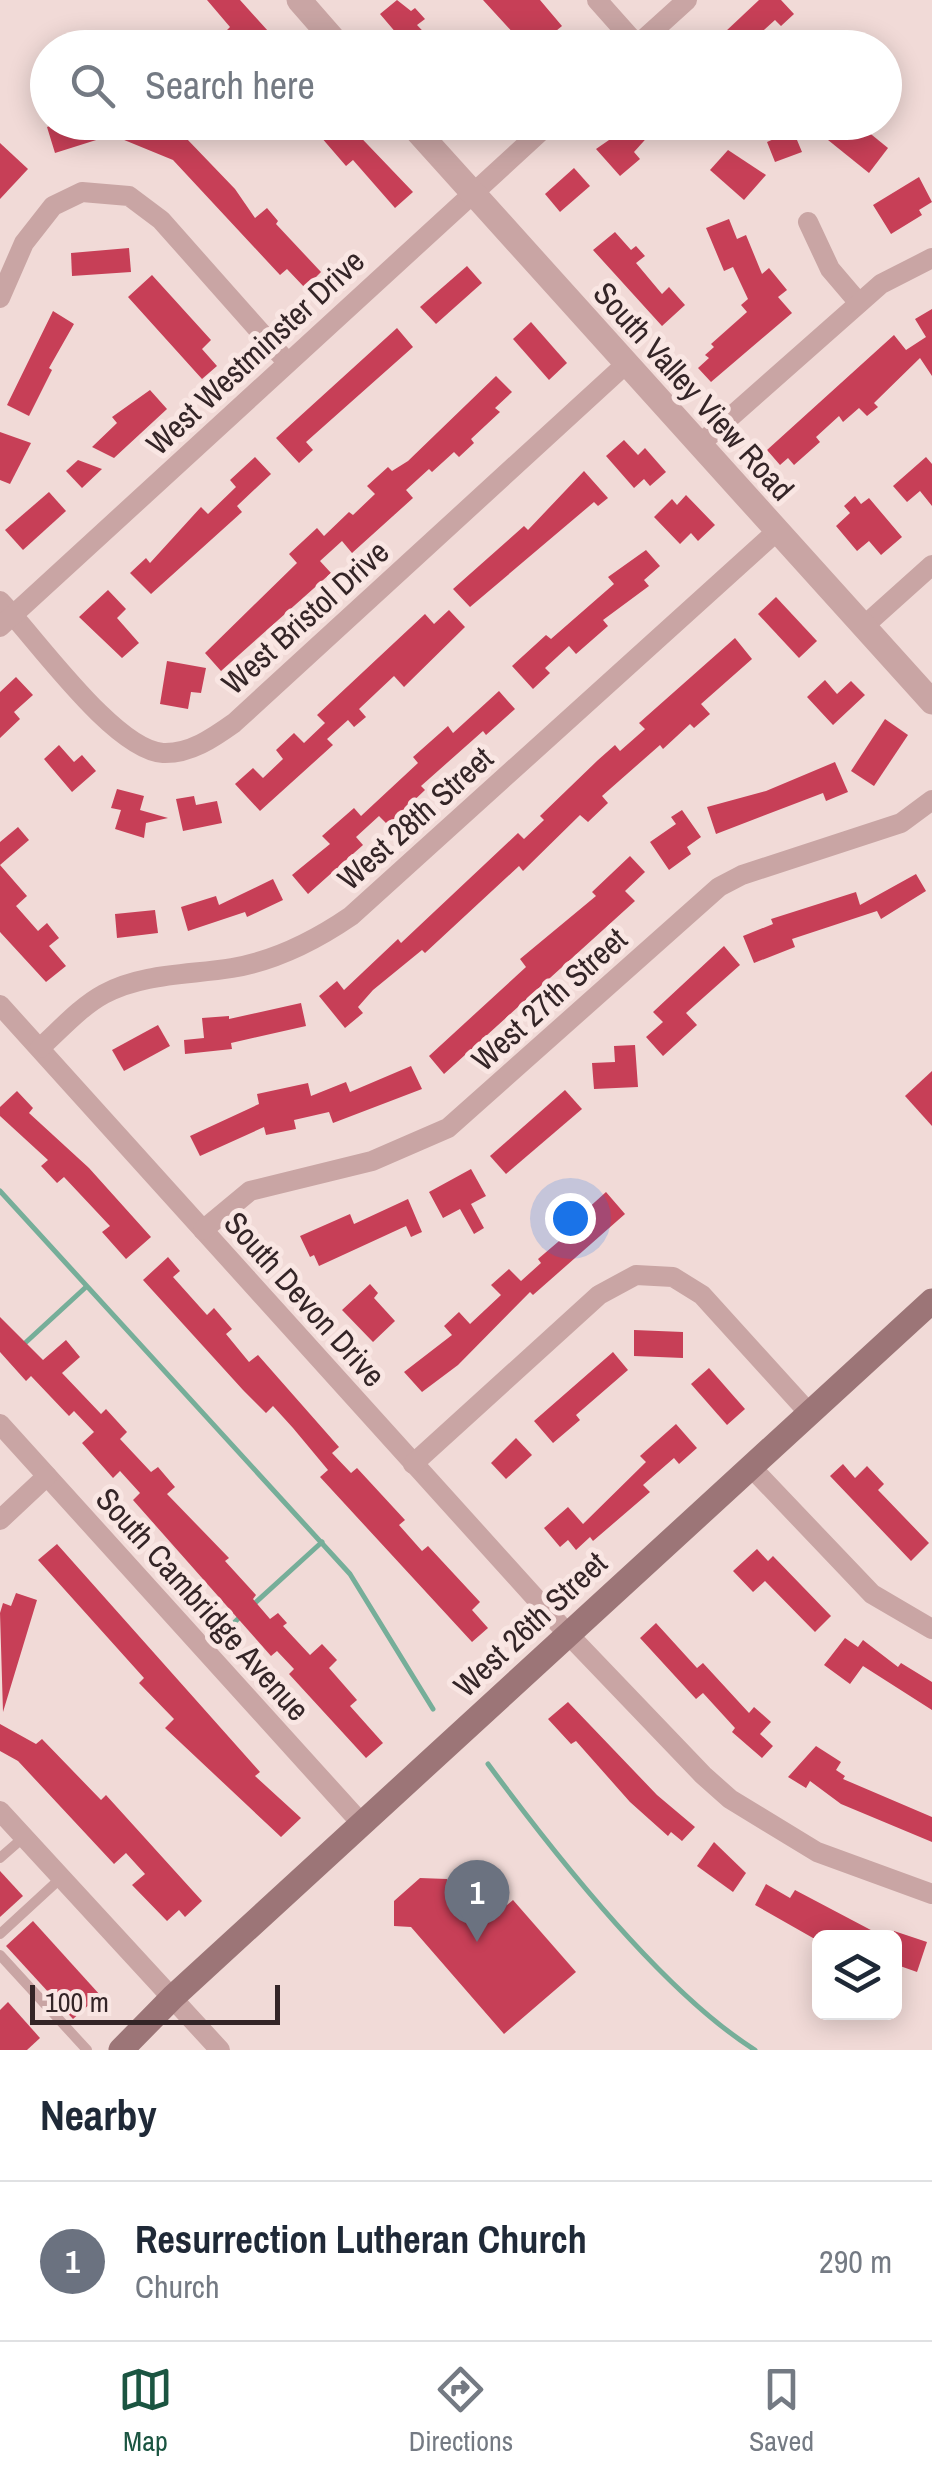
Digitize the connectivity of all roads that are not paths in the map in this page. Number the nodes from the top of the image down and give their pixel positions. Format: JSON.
{"nodes":[{"id":1,"x":298,"y":0,"type":"edge"},
{"id":2,"x":597,"y":0,"type":"edge"},
{"id":3,"x":687,"y":0,"type":"edge"},
{"id":4,"x":326,"y":30,"type":"edge"},
{"id":5,"x":622,"y":30,"type":"edge"},
{"id":6,"x":654,"y":30,"type":"edge"},
{"id":7,"x":425,"y":140,"type":"edge"},
{"id":8,"x":531,"y":140,"type":"edge"},
{"id":9,"x":473,"y":193,"type":"junction"},
{"id":10,"x":808,"y":222,"type":"dead end"},
{"id":11,"x":932,"y":258,"type":"edge"},
{"id":12,"x":0,"y":298,"type":"edge"},
{"id":13,"x":859,"y":303,"type":"junction"},
{"id":14,"x":287,"y":362,"type":"junction"},
{"id":15,"x":626,"y":363,"type":"junction"},
{"id":16,"x":700,"y":444,"type":"junction"},
{"id":17,"x":777,"y":531,"type":"junction"},
{"id":18,"x":932,"y":565,"type":"edge"},
{"id":19,"x":5,"y":614,"type":"edge"},
{"id":20,"x":864,"y":626,"type":"junction"},
{"id":21,"x":932,"y":702,"type":"edge"},
{"id":22,"x":932,"y":800,"type":"edge"},
{"id":23,"x":0,"y":1005,"type":"edge"},
{"id":24,"x":40,"y":1048,"type":"junction"},
{"id":25,"x":203,"y":1230,"type":"junction"},
{"id":26,"x":929,"y":1308,"type":"edge"},
{"id":27,"x":810,"y":1414,"type":"junction"},
{"id":28,"x":0,"y":1424,"type":"edge"},
{"id":29,"x":413,"y":1464,"type":"junction"},
{"id":30,"x":752,"y":1466,"type":"junction"},
{"id":31,"x":47,"y":1476,"type":"junction"},
{"id":32,"x":0,"y":1520,"type":"edge"},
{"id":33,"x":932,"y":1629,"type":"edge"},
{"id":34,"x":567,"y":1633,"type":"junction"},
{"id":35,"x":0,"y":1811,"type":"edge"},
{"id":36,"x":362,"y":1824,"type":"junction"},
{"id":37,"x":24,"y":1837,"type":"junction"},
{"id":38,"x":0,"y":1858,"type":"edge"},
{"id":39,"x":62,"y":1877,"type":"junction"},
{"id":40,"x":932,"y":1894,"type":"edge"},
{"id":41,"x":0,"y":1934,"type":"edge"},
{"id":42,"x":0,"y":1955,"type":"edge"},
{"id":43,"x":173,"y":1997,"type":"junction"},
{"id":44,"x":86,"y":2050,"type":"edge"},
{"id":45,"x":106,"y":2050,"type":"edge"},
{"id":46,"x":121,"y":2050,"type":"edge"},
{"id":47,"x":220,"y":2050,"type":"edge"}],
"edges":[{"from":1,"to":4,"type":"street"},
{"from":2,"to":5,"type":"street"},
{"from":3,"to":6,"type":"street"},
{"from":7,"to":9,"type":"street","name":"South Valley View Road"},
{"from":8,"to":9,"type":"street","name":"West Westminster Drive"},
{"from":9,"to":14,"type":"street","name":"West Westminster Drive"},
{"from":9,"to":15,"type":"street","name":"South Valley View Road"},
{"from":10,"to":13,"type":"street"},
{"from":11,"to":13,"type":"street"},
{"from":12,"to":14,"type":"street"},
{"from":13,"to":16,"type":"street"},
{"from":14,"to":19,"type":"street","name":"West Westminster Drive"},
{"from":15,"to":16,"type":"street","name":"South Valley View Road"},
{"from":15,"to":19,"type":"street","name":"West Bristol Drive"},
{"from":16,"to":17,"type":"street","name":"South Valley View Road"},
{"from":17,"to":20,"type":"street","name":"South Valley View Road"},
{"from":17,"to":24,"type":"street","name":"West 28th Street"},
{"from":18,"to":20,"type":"street"},
{"from":20,"to":21,"type":"street","name":"South Valley View Road"},
{"from":22,"to":25,"type":"street","name":"West 27th Street"},
{"from":23,"to":24,"type":"street","name":"South Devon Drive"},
{"from":24,"to":25,"type":"street","name":"South Devon Drive"},
{"from":25,"to":29,"type":"street","name":"South Devon Drive"},
{"from":26,"to":27,"type":"main road","name":"West 26th Street"},
{"from":27,"to":29,"type":"street"},
{"from":27,"to":30,"type":"main road","name":"West 26th Street"},
{"from":28,"to":31,"type":"street","name":"South Cambridge Avenue"},
{"from":29,"to":34,"type":"street","name":"South Devon Drive"},
{"from":30,"to":33,"type":"street"},
{"from":30,"to":34,"type":"main road","name":"West 26th Street"},
{"from":31,"to":32,"type":"street"},
{"from":31,"to":36,"type":"street","name":"South Cambridge Avenue"},
{"from":34,"to":36,"type":"main road","name":"West 26th Street"},
{"from":34,"to":40,"type":"street","name":"South Devon Drive"},
{"from":35,"to":37,"type":"street"},
{"from":36,"to":43,"type":"main road","name":"West 26th Street"},
{"from":37,"to":38,"type":"lane"},
{"from":37,"to":39,"type":"street"},
{"from":39,"to":41,"type":"lane"},
{"from":39,"to":43,"type":"street"},
{"from":42,"to":44,"type":"lane"},
{"from":43,"to":45,"type":"main road","name":"West 26th Street"},
{"from":43,"to":46,"type":"main road","name":"West 26th Street"},
{"from":43,"to":47,"type":"street"}]}
